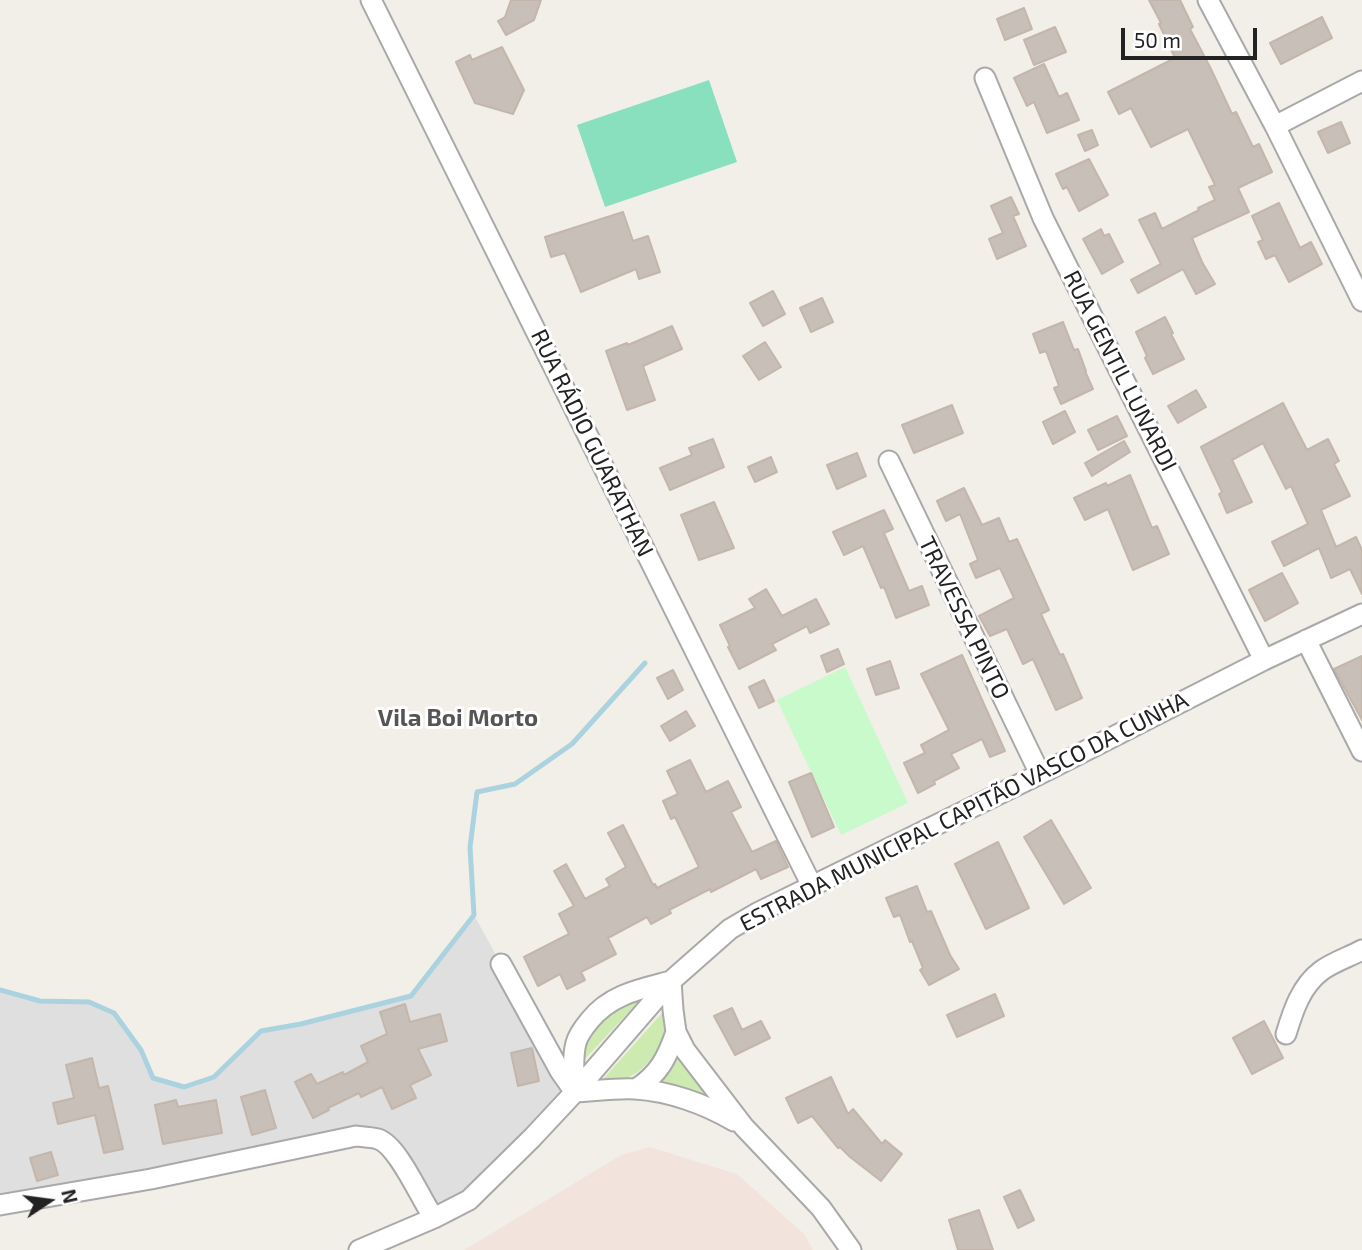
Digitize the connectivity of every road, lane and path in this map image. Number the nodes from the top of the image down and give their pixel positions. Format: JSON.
{"nodes":[{"id":1,"x":372,"y":0,"type":"edge"},
{"id":2,"x":1208,"y":0,"type":"edge"},
{"id":3,"x":985,"y":78,"type":"dead end"},
{"id":4,"x":1362,"y":81,"type":"edge"},
{"id":5,"x":1275,"y":126,"type":"junction"},
{"id":6,"x":1362,"y":301,"type":"edge"},
{"id":7,"x":889,"y":461,"type":"dead end"},
{"id":8,"x":1362,"y":614,"type":"edge"},
{"id":9,"x":1306,"y":640,"type":"junction"},
{"id":10,"x":1264,"y":660,"type":"junction"},
{"id":11,"x":1362,"y":751,"type":"edge"},
{"id":12,"x":1040,"y":774,"type":"junction"},
{"id":13,"x":812,"y":886,"type":"junction"},
{"id":14,"x":1362,"y":950,"type":"edge"},
{"id":15,"x":501,"y":964,"type":"dead end"},
{"id":16,"x":671,"y":981,"type":"junction"},
{"id":17,"x":676,"y":1032,"type":"junction"},
{"id":18,"x":1286,"y":1034,"type":"dead end"},
{"id":19,"x":636,"y":1089,"type":"junction"},
{"id":20,"x":575,"y":1091,"type":"junction"},
{"id":21,"x":744,"y":1127,"type":"junction"},
{"id":22,"x":0,"y":1205,"type":"edge"},
{"id":23,"x":435,"y":1218,"type":"junction"},
{"id":24,"x":359,"y":1250,"type":"edge"},
{"id":25,"x":850,"y":1250,"type":"edge"}],
"edges":[{"from":1,"to":13,"type":"street","name":"RUA RÁDIO GUARATHAN"},
{"from":2,"to":5,"type":"street"},
{"from":3,"to":10,"type":"street","name":"RUA GENTIL LUNARDI"},
{"from":4,"to":5,"type":"street"},
{"from":5,"to":6,"type":"street"},
{"from":7,"to":12,"type":"street","name":"TRAVESSA PINTO"},
{"from":8,"to":9,"type":"street","name":"ESTRADA MUNICIPAL CAPITÃO VASCO DA CUNHA"},
{"from":9,"to":10,"type":"street","name":"ESTRADA MUNICIPAL CAPITÃO VASCO DA CUNHA"},
{"from":9,"to":11,"type":"street"},
{"from":10,"to":12,"type":"street","name":"ESTRADA MUNICIPAL CAPITÃO VASCO DA CUNHA"},
{"from":12,"to":13,"type":"street","name":"ESTRADA MUNICIPAL CAPITÃO VASCO DA CUNHA"},
{"from":13,"to":16,"type":"street","name":"ESTRADA MUNICIPAL CAPITÃO VASCO DA CUNHA"},
{"from":14,"to":18,"type":"street"},
{"from":15,"to":20,"type":"street"},
{"from":16,"to":17,"type":"street"},
{"from":16,"to":20,"type":"street","name":"ESTRADA MUNICIPAL CAPITÃO VASCO DA CUNHA"},
{"from":16,"to":20,"type":"street"},
{"from":17,"to":19,"type":"street"},
{"from":17,"to":21,"type":"street"},
{"from":19,"to":20,"type":"street"},
{"from":19,"to":21,"type":"street"},
{"from":20,"to":23,"type":"street","name":"ESTRADA MUNICIPAL CAPITÃO VASCO DA CUNHA"},
{"from":21,"to":25,"type":"street"},
{"from":22,"to":23,"type":"street"},
{"from":23,"to":24,"type":"street","name":"ESTRADA MUNICIPAL CAPITÃO VASCO DA CUNHA"}]}
